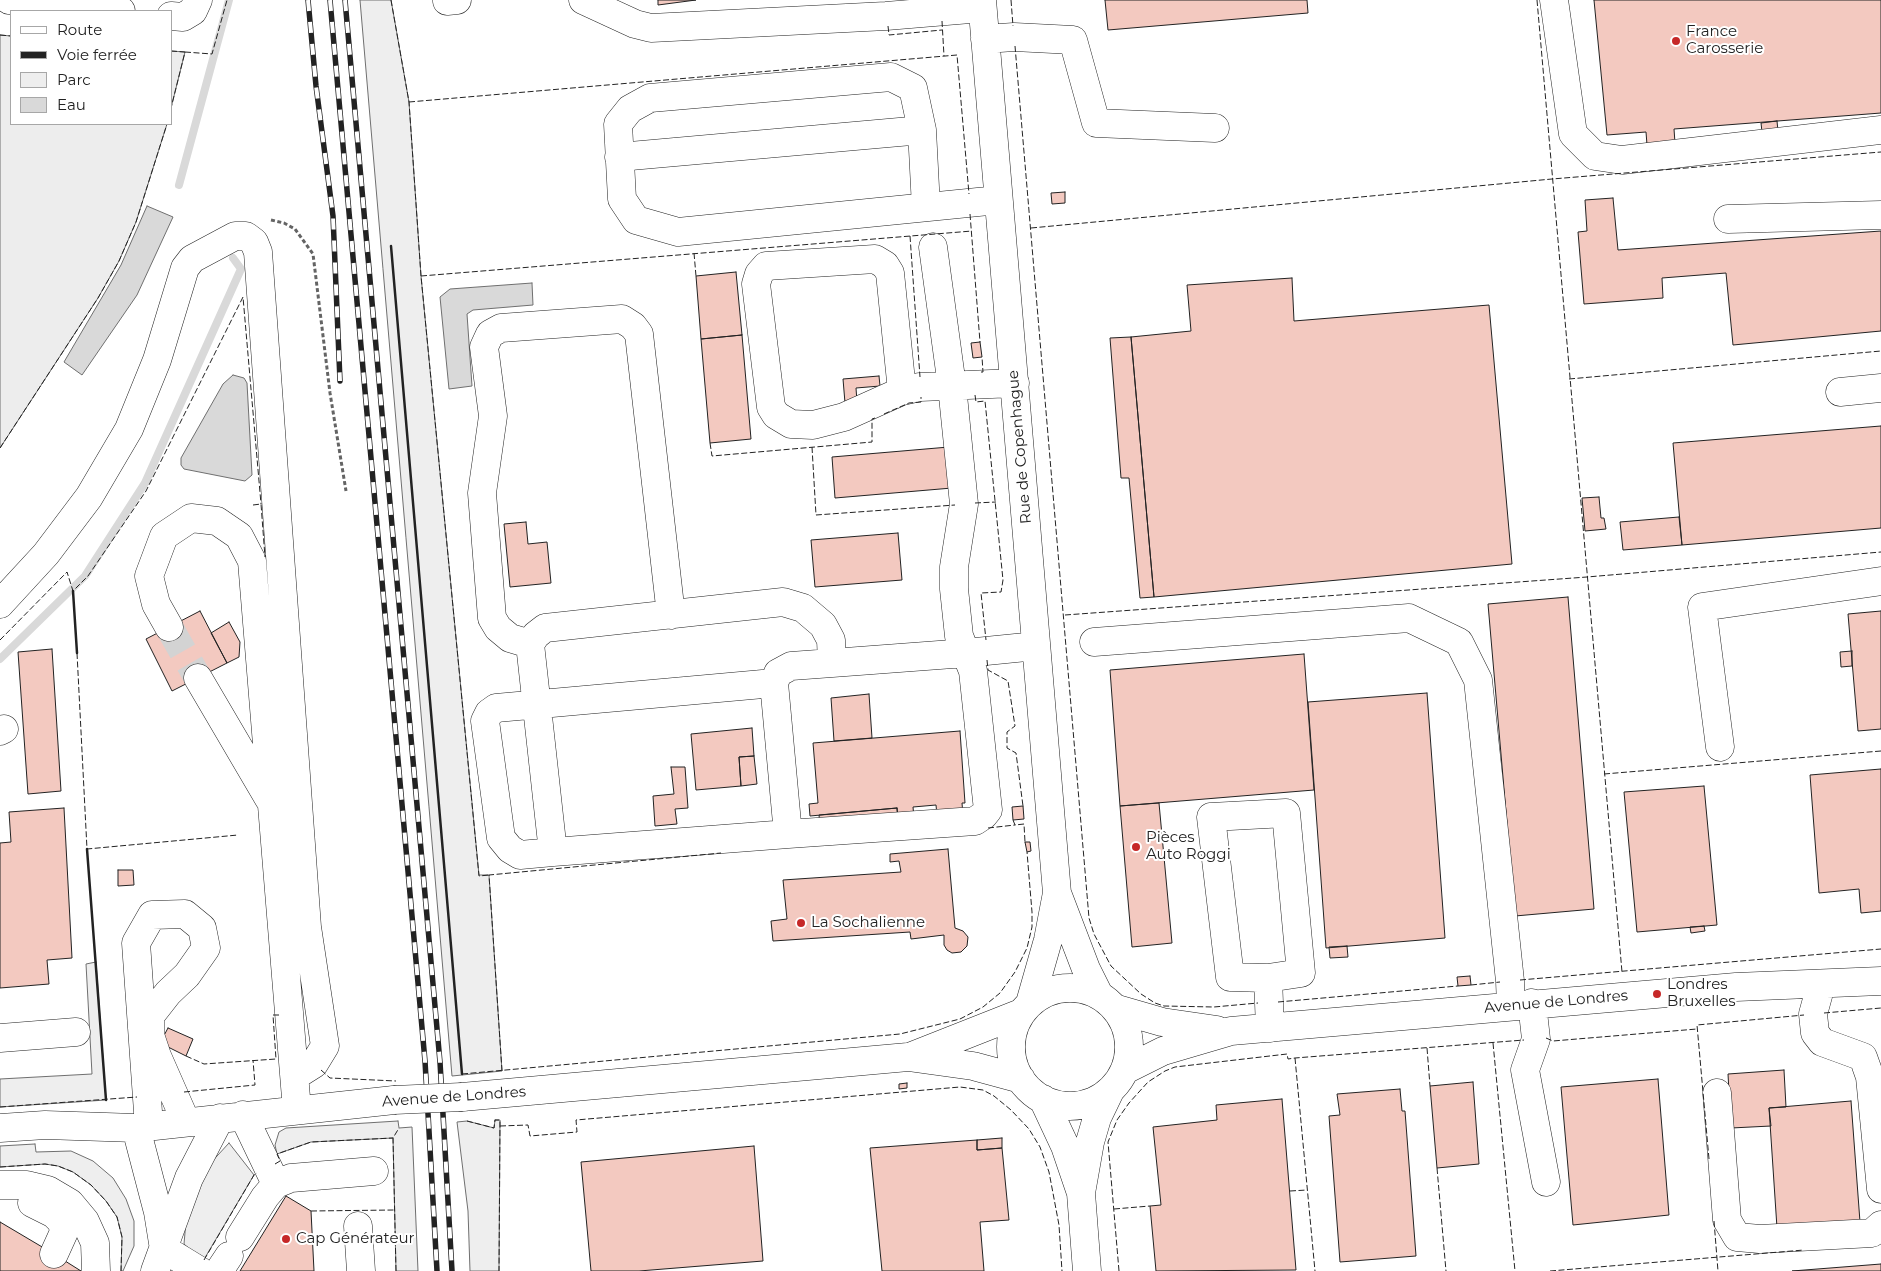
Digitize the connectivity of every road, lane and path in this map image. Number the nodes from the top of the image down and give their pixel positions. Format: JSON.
{"nodes":[{"id":1,"x":9,"y":0,"type":"edge"},
{"id":2,"x":198,"y":0,"type":"edge"},
{"id":3,"x":583,"y":0,"type":"edge"},
{"id":4,"x":1554,"y":0,"type":"edge"},
{"id":5,"x":982,"y":4,"type":"edge"},
{"id":6,"x":111,"y":10,"type":"edge"},
{"id":7,"x":172,"y":16,"type":"edge"},
{"id":8,"x":985,"y":38,"type":"junction"},
{"id":9,"x":1215,"y":128,"type":"dead end"},
{"id":10,"x":922,"y":130,"type":"junction"},
{"id":11,"x":1881,"y":130,"type":"edge"},
{"id":12,"x":619,"y":157,"type":"junction"},
{"id":13,"x":998,"y":200,"type":"junction"},
{"id":14,"x":926,"y":207,"type":"junction"},
{"id":15,"x":1881,"y":215,"type":"edge"},
{"id":16,"x":1728,"y":219,"type":"dead end"},
{"id":17,"x":246,"y":236,"type":"junction"},
{"id":18,"x":934,"y":247,"type":"dead end"},
{"id":19,"x":1015,"y":383,"type":"junction"},
{"id":20,"x":952,"y":386,"type":"junction"},
{"id":21,"x":1881,"y":388,"type":"edge"},
{"id":22,"x":902,"y":391,"type":"junction"},
{"id":23,"x":1840,"y":392,"type":"dead end"},
{"id":24,"x":346,"y":492,"type":"dead end"},
{"id":25,"x":1881,"y":581,"type":"edge"},
{"id":26,"x":0,"y":604,"type":"edge"},
{"id":27,"x":671,"y":614,"type":"junction"},
{"id":28,"x":169,"y":627,"type":"tunnel mouth"},
{"id":29,"x":1094,"y":642,"type":"dead end"},
{"id":30,"x":530,"y":644,"type":"junction"},
{"id":31,"x":1036,"y":646,"type":"junction"},
{"id":32,"x":966,"y":653,"type":"junction"},
{"id":33,"x":832,"y":663,"type":"junction"},
{"id":34,"x":198,"y":678,"type":"tunnel mouth"},
{"id":35,"x":774,"y":684,"type":"junction"},
{"id":36,"x":537,"y":705,"type":"junction"},
{"id":37,"x":1720,"y":747,"type":"dead end"},
{"id":38,"x":272,"y":804,"type":"junction"},
{"id":39,"x":788,"y":834,"type":"junction"},
{"id":40,"x":553,"y":852,"type":"junction"},
{"id":41,"x":1056,"y":893,"type":"junction"},
{"id":42,"x":1268,"y":978,"type":"junction"},
{"id":43,"x":1881,"y":981,"type":"edge"},
{"id":44,"x":1821,"y":985,"type":"junction"},
{"id":45,"x":1108,"y":1002,"type":"junction"},
{"id":46,"x":1522,"y":1005,"type":"junction"},
{"id":47,"x":1025,"y":1008,"type":"junction"},
{"id":48,"x":1270,"y":1028,"type":"junction"},
{"id":49,"x":1231,"y":1031,"type":"junction"},
{"id":50,"x":76,"y":1032,"type":"dead end"},
{"id":51,"x":0,"y":1038,"type":"edge"},
{"id":52,"x":908,"y":1057,"type":"junction"},
{"id":53,"x":294,"y":1076,"type":"junction"},
{"id":54,"x":1021,"y":1079,"type":"junction"},
{"id":55,"x":1117,"y":1081,"type":"junction"},
{"id":56,"x":1717,"y":1093,"type":"dead end"},
{"id":57,"x":1043,"y":1098,"type":"junction"},
{"id":58,"x":297,"y":1110,"type":"junction"},
{"id":59,"x":231,"y":1117,"type":"junction"},
{"id":60,"x":186,"y":1122,"type":"junction"},
{"id":61,"x":142,"y":1127,"type":"junction"},
{"id":62,"x":0,"y":1128,"type":"edge"},
{"id":63,"x":374,"y":1171,"type":"dead end"},
{"id":64,"x":1546,"y":1182,"type":"dead end"},
{"id":65,"x":276,"y":1184,"type":"junction"},
{"id":66,"x":9,"y":1185,"type":"edge"},
{"id":67,"x":1881,"y":1189,"type":"edge"},
{"id":68,"x":1081,"y":1194,"type":"junction"},
{"id":69,"x":1881,"y":1225,"type":"edge"},
{"id":70,"x":358,"y":1226,"type":"dead end"},
{"id":71,"x":54,"y":1254,"type":"dead end"},
{"id":72,"x":229,"y":1255,"type":"edge"},
{"id":73,"x":159,"y":1260,"type":"edge"},
{"id":74,"x":96,"y":1271,"type":"edge"},
{"id":75,"x":200,"y":1271,"type":"edge"},
{"id":76,"x":361,"y":1271,"type":"edge"},
{"id":77,"x":1087,"y":1271,"type":"edge"}],
"edges":[{"from":1,"to":6,"type":"street"},
{"from":2,"to":7,"type":"street"},
{"from":3,"to":5,"type":"street"},
{"from":4,"to":11,"type":"street"},
{"from":5,"to":8,"type":"street","name":"Rue de Copenhague"},
{"from":8,"to":9,"type":"street"},
{"from":8,"to":13,"type":"street","name":"Rue de Copenhague"},
{"from":10,"to":12,"type":"street"},
{"from":10,"to":12,"type":"street"},
{"from":10,"to":14,"type":"street"},
{"from":12,"to":14,"type":"street"},
{"from":13,"to":14,"type":"street"},
{"from":13,"to":19,"type":"street","name":"Rue de Copenhague"},
{"from":15,"to":16,"type":"street"},
{"from":17,"to":24,"type":"path"},
{"from":17,"to":26,"type":"street"},
{"from":17,"to":53,"type":"street"},
{"from":18,"to":20,"type":"street"},
{"from":19,"to":20,"type":"street"},
{"from":19,"to":31,"type":"street","name":"Rue de Copenhague"},
{"from":20,"to":22,"type":"street"},
{"from":20,"to":32,"type":"street"},
{"from":21,"to":23,"type":"street"},
{"from":22,"to":22,"type":"street"},
{"from":25,"to":37,"type":"street"},
{"from":27,"to":30,"type":"street"},
{"from":27,"to":30,"type":"street"},
{"from":27,"to":33,"type":"street"},
{"from":28,"to":38,"type":"street"},
{"from":29,"to":46,"type":"street"},
{"from":30,"to":36,"type":"street"},
{"from":31,"to":32,"type":"street"},
{"from":31,"to":41,"type":"street","name":"Rue de Copenhague"},
{"from":32,"to":33,"type":"street"},
{"from":32,"to":39,"type":"street"},
{"from":33,"to":35,"type":"street"},
{"from":34,"to":38,"type":"street"},
{"from":35,"to":36,"type":"street"},
{"from":35,"to":39,"type":"street"},
{"from":36,"to":40,"type":"street"},
{"from":36,"to":40,"type":"street"},
{"from":38,"to":53,"type":"street"},
{"from":39,"to":40,"type":"street"},
{"from":41,"to":45,"type":"street","name":"Rue de Copenhague"},
{"from":41,"to":47,"type":"street","name":"Rue de Copenhague"},
{"from":42,"to":42,"type":"street"},
{"from":42,"to":48,"type":"street"},
{"from":43,"to":44,"type":"street","name":"Avenue de Londres"},
{"from":44,"to":46,"type":"street","name":"Avenue de Londres"},
{"from":44,"to":67,"type":"street"},
{"from":45,"to":47,"type":"street"},
{"from":45,"to":49,"type":"street","name":"Avenue de Londres"},
{"from":45,"to":55,"type":"street"},
{"from":46,"to":48,"type":"street","name":"Avenue de Londres"},
{"from":46,"to":64,"type":"street"},
{"from":47,"to":52,"type":"street","name":"Avenue de Londres"},
{"from":47,"to":54,"type":"street"},
{"from":48,"to":49,"type":"street","name":"Avenue de Londres"},
{"from":49,"to":55,"type":"street","name":"Avenue de Londres"},
{"from":50,"to":51,"type":"street"},
{"from":52,"to":54,"type":"street","name":"Avenue de Londres"},
{"from":52,"to":58,"type":"street","name":"Avenue de Londres","bridge":true},
{"from":53,"to":58,"type":"street"},
{"from":54,"to":57,"type":"street"},
{"from":55,"to":57,"type":"street"},
{"from":55,"to":68,"type":"street"},
{"from":56,"to":69,"type":"street"},
{"from":57,"to":68,"type":"street"},
{"from":58,"to":59,"type":"street","name":"Avenue de Londres"},
{"from":59,"to":60,"type":"street","name":"Avenue de Londres"},
{"from":59,"to":65,"type":"street"},
{"from":59,"to":73,"type":"street"},
{"from":60,"to":61,"type":"street","name":"Avenue de Londres"},
{"from":60,"to":61,"type":"street"},
{"from":61,"to":62,"type":"street","name":"Avenue de Londres"},
{"from":61,"to":73,"type":"street"},
{"from":63,"to":65,"type":"street"},
{"from":65,"to":72,"type":"street"},
{"from":66,"to":71,"type":"street"},
{"from":66,"to":74,"type":"street"},
{"from":68,"to":77,"type":"street"},
{"from":70,"to":76,"type":"street"},
{"from":73,"to":75,"type":"street"}]}
